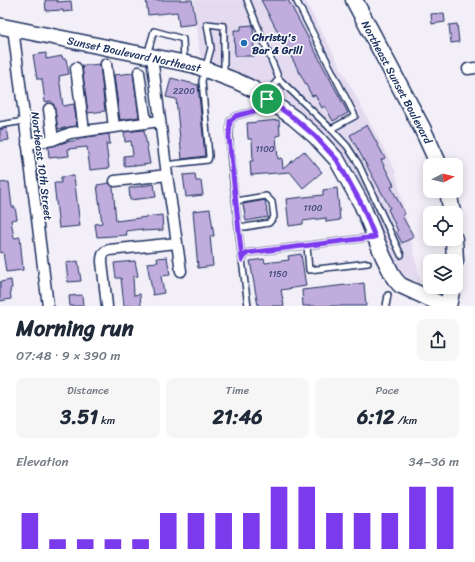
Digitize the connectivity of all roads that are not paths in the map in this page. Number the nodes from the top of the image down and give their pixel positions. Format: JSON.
{"nodes":[{"id":1,"x":248,"y":0,"type":"edge"},
{"id":2,"x":296,"y":0,"type":"edge"},
{"id":3,"x":354,"y":0,"type":"edge"},
{"id":4,"x":6,"y":27,"type":"edge"},
{"id":5,"x":150,"y":56,"type":"junction"},
{"id":6,"x":106,"y":64,"type":"dead end"},
{"id":7,"x":184,"y":64,"type":"junction"},
{"id":8,"x":76,"y":68,"type":"dead end"},
{"id":9,"x":205,"y":69,"type":"junction"},
{"id":10,"x":139,"y":72,"type":"dead end"},
{"id":11,"x":224,"y":76,"type":"junction"},
{"id":12,"x":279,"y":79,"type":"junction"},
{"id":13,"x":265,"y":98,"type":"junction"},
{"id":14,"x":49,"y":109,"type":"dead end"},
{"id":15,"x":24,"y":121,"type":"junction"},
{"id":16,"x":160,"y":121,"type":"junction"},
{"id":17,"x":146,"y":123,"type":"junction"},
{"id":18,"x":0,"y":125,"type":"edge"},
{"id":19,"x":114,"y":127,"type":"junction"},
{"id":20,"x":331,"y":129,"type":"junction"},
{"id":21,"x":84,"y":131,"type":"junction"},
{"id":22,"x":53,"y":140,"type":"junction"},
{"id":23,"x":27,"y":144,"type":"junction"},
{"id":24,"x":436,"y":158,"type":"edge"},
{"id":25,"x":166,"y":170,"type":"junction"},
{"id":26,"x":115,"y":181,"type":"dead end"},
{"id":27,"x":236,"y":201,"type":"junction"},
{"id":28,"x":238,"y":225,"type":"junction"},
{"id":29,"x":375,"y":237,"type":"junction"},
{"id":30,"x":177,"y":243,"type":"junction"},
{"id":31,"x":306,"y":246,"type":"junction"},
{"id":32,"x":401,"y":255,"type":"dead end"},
{"id":33,"x":242,"y":260,"type":"junction"},
{"id":34,"x":368,"y":263,"type":"dead end"},
{"id":35,"x":181,"y":271,"type":"dead end"},
{"id":36,"x":450,"y":294,"type":"edge"},
{"id":37,"x":388,"y":295,"type":"dead end"},
{"id":38,"x":48,"y":306,"type":"edge"},
{"id":39,"x":108,"y":306,"type":"edge"},
{"id":40,"x":248,"y":306,"type":"edge"},
{"id":41,"x":386,"y":306,"type":"edge"},
{"id":42,"x":447,"y":306,"type":"edge"}],
"edges":[{"from":1,"to":12,"type":"lane"},
{"from":2,"to":20,"type":"lane"},
{"from":3,"to":24,"type":"main road","name":"Northeast Sunset Boulevard"},
{"from":4,"to":5,"type":"main road","name":"Sunset Boulevard Northeast"},
{"from":4,"to":15,"type":"street","name":"Northeast 10th Street"},
{"from":5,"to":7,"type":"main road","name":"Sunset Boulevard Northeast"},
{"from":5,"to":7,"type":"lane"},
{"from":5,"to":16,"type":"street"},
{"from":6,"to":19,"type":"street"},
{"from":7,"to":9,"type":"main road","name":"Sunset Boulevard Northeast"},
{"from":8,"to":21,"type":"street"},
{"from":9,"to":11,"type":"main road","name":"Sunset Boulevard Northeast"},
{"from":9,"to":11,"type":"lane"},
{"from":9,"to":25,"type":"lane"},
{"from":10,"to":17,"type":"street"},
{"from":11,"to":13,"type":"main road","name":"Sunset Boulevard Northeast"},
{"from":12,"to":13,"type":"lane"},
{"from":12,"to":20,"type":"lane"},
{"from":13,"to":27,"type":"lane"},
{"from":13,"to":29,"type":"main road","name":"Sunset Boulevard Northeast"},
{"from":14,"to":22,"type":"street"},
{"from":15,"to":18,"type":"lane"},
{"from":15,"to":23,"type":"street","name":"Northeast 10th Street"},
{"from":16,"to":17,"type":"street"},
{"from":16,"to":25,"type":"street"},
{"from":17,"to":19,"type":"street"},
{"from":19,"to":21,"type":"street"},
{"from":20,"to":32,"type":"lane"},
{"from":21,"to":22,"type":"street"},
{"from":22,"to":23,"type":"street"},
{"from":23,"to":38,"type":"street","name":"Northeast 10th Street"},
{"from":25,"to":26,"type":"street"},
{"from":25,"to":30,"type":"street"},
{"from":27,"to":28,"type":"lane"},
{"from":27,"to":28,"type":"lane"},
{"from":28,"to":33,"type":"lane"},
{"from":29,"to":31,"type":"lane"},
{"from":29,"to":42,"type":"main road","name":"Sunset Boulevard Northeast"},
{"from":30,"to":35,"type":"street"},
{"from":30,"to":39,"type":"street"},
{"from":31,"to":33,"type":"lane"},
{"from":31,"to":34,"type":"lane"},
{"from":33,"to":40,"type":"lane"},
{"from":36,"to":42,"type":"main road"},
{"from":37,"to":41,"type":"lane"}]}
